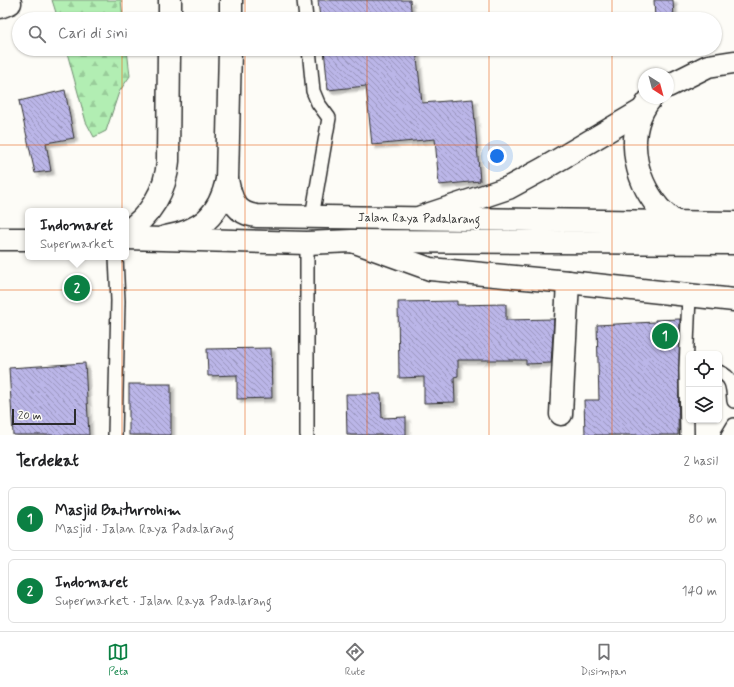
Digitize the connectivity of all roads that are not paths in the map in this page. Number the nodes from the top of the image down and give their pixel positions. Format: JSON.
{"nodes":[{"id":1,"x":170,"y":0,"type":"edge"},
{"id":2,"x":231,"y":0,"type":"edge"},
{"id":3,"x":304,"y":0,"type":"edge"},
{"id":4,"x":170,"y":12,"type":"edge"},
{"id":5,"x":230,"y":12,"type":"edge"},
{"id":6,"x":305,"y":12,"type":"edge"},
{"id":7,"x":169,"y":56,"type":"edge"},
{"id":8,"x":230,"y":56,"type":"edge"},
{"id":9,"x":310,"y":56,"type":"edge"},
{"id":10,"x":734,"y":62,"type":"edge"},
{"id":11,"x":674,"y":83,"type":"edge"},
{"id":12,"x":646,"y":104,"type":"edge"},
{"id":13,"x":227,"y":180,"type":"junction"},
{"id":14,"x":312,"y":217,"type":"junction"},
{"id":15,"x":416,"y":219,"type":"junction"},
{"id":16,"x":675,"y":222,"type":"junction"},
{"id":17,"x":734,"y":223,"type":"edge"},
{"id":18,"x":129,"y":230,"type":"edge"},
{"id":19,"x":129,"y":238,"type":"edge"},
{"id":20,"x":156,"y":238,"type":"junction"},
{"id":21,"x":0,"y":239,"type":"edge"},
{"id":22,"x":25,"y":239,"type":"edge"},
{"id":23,"x":352,"y":241,"type":"junction"},
{"id":24,"x":307,"y":243,"type":"junction"},
{"id":25,"x":734,"y":243,"type":"edge"},
{"id":26,"x":116,"y":260,"type":"edge"},
{"id":27,"x":568,"y":282,"type":"junction"},
{"id":28,"x":689,"y":296,"type":"junction"},
{"id":29,"x":734,"y":300,"type":"edge"},
{"id":30,"x":688,"y":351,"type":"edge"},
{"id":31,"x":722,"y":373,"type":"edge"},
{"id":32,"x":688,"y":387,"type":"edge"},
{"id":33,"x":734,"y":402,"type":"edge"},
{"id":34,"x":561,"y":414,"type":"dead end"},
{"id":35,"x":734,"y":426,"type":"edge"},
{"id":36,"x":115,"y":435,"type":"edge"},
{"id":37,"x":307,"y":435,"type":"edge"},
{"id":38,"x":687,"y":435,"type":"edge"},
{"id":39,"x":728,"y":435,"type":"edge"}],
"edges":[{"from":1,"to":4,"type":"main road"},
{"from":2,"to":5,"type":"main road"},
{"from":3,"to":6,"type":"lane"},
{"from":7,"to":18,"type":"main road"},
{"from":8,"to":13,"type":"main road"},
{"from":9,"to":14,"type":"lane"},
{"from":10,"to":11,"type":"main road"},
{"from":12,"to":15,"type":"main road"},
{"from":12,"to":16,"type":"main road"},
{"from":13,"to":14,"type":"main road","name":"Jalan Raya Padalarang"},
{"from":13,"to":20,"type":"main road","name":"Jalan Raya Padalarang"},
{"from":14,"to":15,"type":"main road","name":"Jalan Raya Padalarang"},
{"from":15,"to":16,"type":"main road","name":"Jalan Raya Padalarang"},
{"from":16,"to":17,"type":"main road","name":"Jalan Raya Padalarang"},
{"from":19,"to":20,"type":"main road","name":"Jalan Raya Padalarang"},
{"from":20,"to":24,"type":"main road","name":"Jalan Raya Padalarang"},
{"from":21,"to":22,"type":"main road"},
{"from":23,"to":24,"type":"main road","name":"Jalan Raya Padalarang"},
{"from":23,"to":25,"type":"main road","name":"Jalan Raya Padalarang"},
{"from":23,"to":27,"type":"main road"},
{"from":24,"to":37,"type":"lane"},
{"from":26,"to":36,"type":"lane"},
{"from":27,"to":28,"type":"main road"},
{"from":27,"to":34,"type":"main road"},
{"from":28,"to":29,"type":"main road"},
{"from":28,"to":30,"type":"lane"},
{"from":31,"to":33,"type":"lane"},
{"from":32,"to":38,"type":"lane"},
{"from":35,"to":39,"type":"lane"}]}
